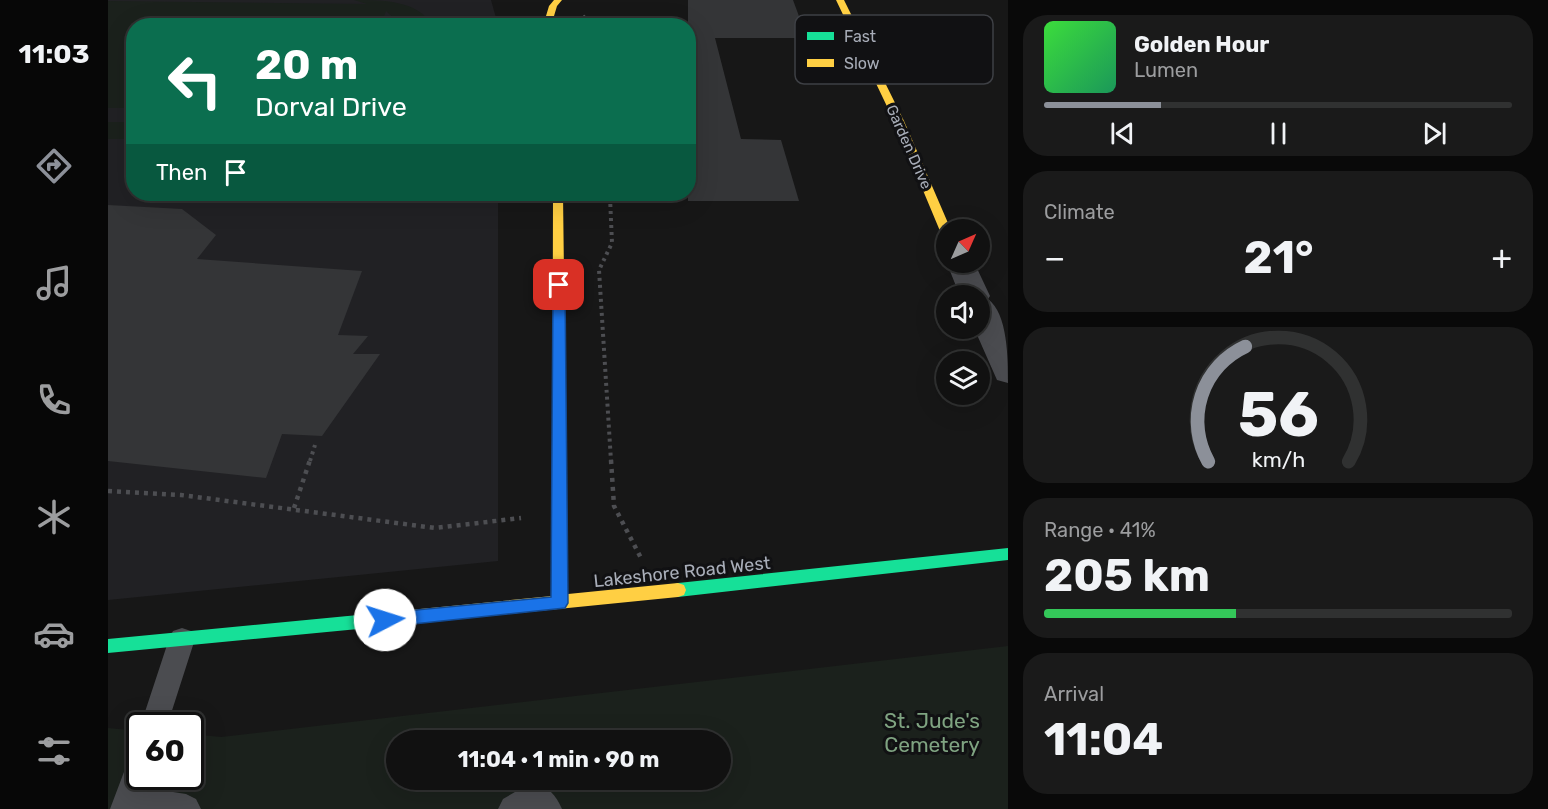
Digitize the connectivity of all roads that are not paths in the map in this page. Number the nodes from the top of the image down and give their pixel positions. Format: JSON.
{"nodes":[{"id":1,"x":558,"y":0,"type":"edge"},
{"id":2,"x":840,"y":0,"type":"edge"},
{"id":3,"x":539,"y":9,"type":"dead end"},
{"id":4,"x":847,"y":15,"type":"edge"},
{"id":5,"x":543,"y":18,"type":"edge"},
{"id":6,"x":549,"y":18,"type":"edge"},
{"id":7,"x":881,"y":84,"type":"edge"},
{"id":8,"x":558,"y":201,"type":"edge"},
{"id":9,"x":941,"y":219,"type":"edge"},
{"id":10,"x":990,"y":330,"type":"edge"},
{"id":11,"x":1008,"y":372,"type":"edge"},
{"id":12,"x":1008,"y":554,"type":"edge"},
{"id":13,"x":560,"y":603,"type":"junction"},
{"id":14,"x":182,"y":639,"type":"junction"},
{"id":15,"x":108,"y":646,"type":"edge"},
{"id":16,"x":158,"y":712,"type":"edge"},
{"id":17,"x":127,"y":804,"type":"edge"},
{"id":18,"x":186,"y":809,"type":"edge"},
{"id":19,"x":513,"y":809,"type":"edge"},
{"id":20,"x":547,"y":809,"type":"edge"}],
"edges":[{"from":1,"to":6,"type":"main road"},
{"from":2,"to":4,"type":"main road","name":"Garden Drive"},
{"from":3,"to":5,"type":"main road"},
{"from":7,"to":9,"type":"main road","name":"Garden Drive"},
{"from":8,"to":13,"type":"main road"},
{"from":10,"to":11,"type":"street"},
{"from":12,"to":13,"type":"main road","name":"Lakeshore Road West"},
{"from":13,"to":14,"type":"main road","name":"Lakeshore Road West"},
{"from":14,"to":15,"type":"main road","name":"Lakeshore Road West"},
{"from":14,"to":16,"type":"lane"},
{"from":17,"to":18,"type":"lane"},
{"from":19,"to":20,"type":"lane"}]}
